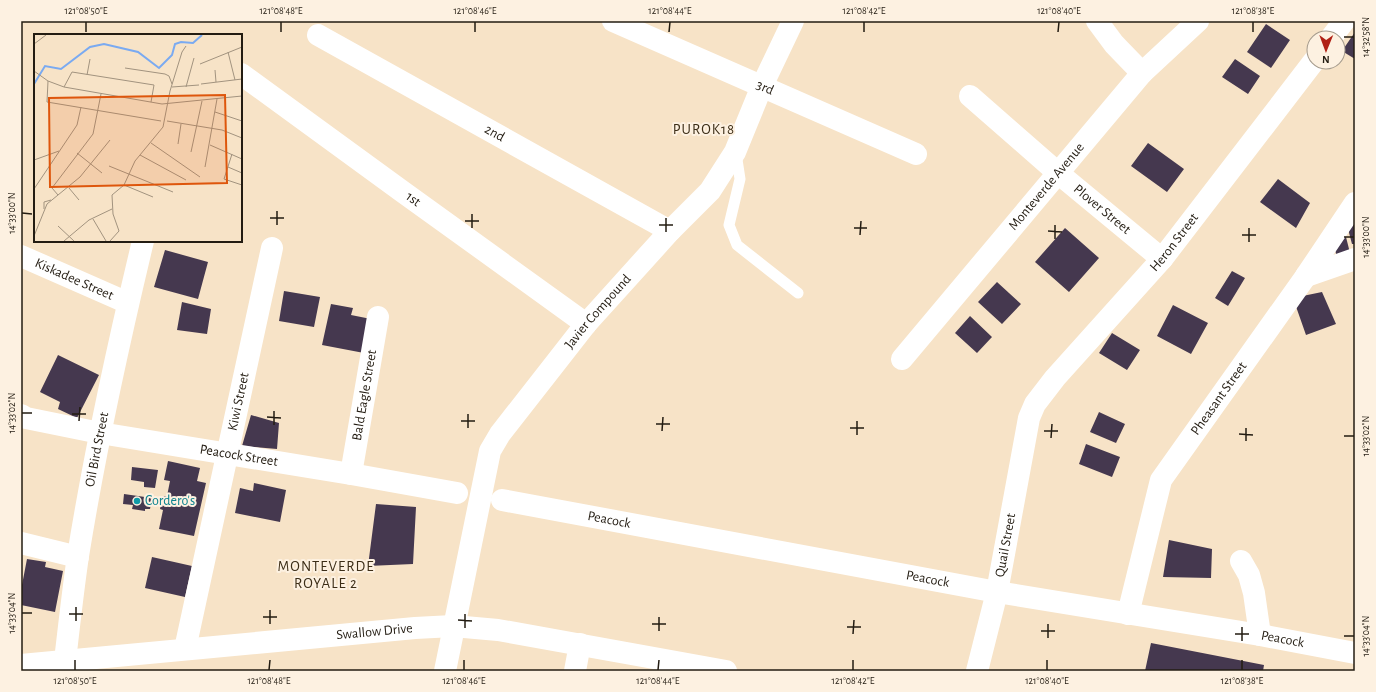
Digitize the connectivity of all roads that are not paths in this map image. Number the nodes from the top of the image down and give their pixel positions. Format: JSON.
{"nodes":[{"id":1,"x":613,"y":21,"type":"edge"},
{"id":2,"x":793,"y":21,"type":"edge"},
{"id":3,"x":1097,"y":21,"type":"edge"},
{"id":4,"x":1198,"y":21,"type":"edge"},
{"id":5,"x":1344,"y":21,"type":"edge"},
{"id":6,"x":1337,"y":30,"type":"edge"},
{"id":7,"x":318,"y":35,"type":"dead end"},
{"id":8,"x":1307,"y":70,"type":"edge"},
{"id":9,"x":1142,"y":74,"type":"junction"},
{"id":10,"x":242,"y":75,"type":"edge"},
{"id":11,"x":762,"y":86,"type":"junction"},
{"id":12,"x":970,"y":96,"type":"dead end"},
{"id":13,"x":736,"y":152,"type":"junction"},
{"id":14,"x":916,"y":154,"type":"dead end"},
{"id":15,"x":1058,"y":173,"type":"junction"},
{"id":16,"x":1355,"y":203,"type":"edge"},
{"id":17,"x":670,"y":231,"type":"junction"},
{"id":18,"x":143,"y":242,"type":"edge"},
{"id":19,"x":272,"y":248,"type":"dead end"},
{"id":20,"x":21,"y":256,"type":"edge"},
{"id":21,"x":1162,"y":259,"type":"junction"},
{"id":22,"x":1355,"y":259,"type":"edge"},
{"id":23,"x":1306,"y":276,"type":"junction"},
{"id":24,"x":798,"y":293,"type":"dead end"},
{"id":25,"x":128,"y":303,"type":"junction"},
{"id":26,"x":378,"y":317,"type":"dead end"},
{"id":27,"x":586,"y":324,"type":"junction"},
{"id":28,"x":902,"y":359,"type":"dead end"},
{"id":29,"x":21,"y":416,"type":"edge"},
{"id":30,"x":1029,"y":418,"type":"joint"},
{"id":31,"x":100,"y":433,"type":"junction"},
{"id":32,"x":227,"y":454,"type":"junction"},
{"id":33,"x":351,"y":474,"type":"junction"},
{"id":34,"x":457,"y":494,"type":"dead end"},
{"id":35,"x":502,"y":500,"type":"dead end"},
{"id":36,"x":21,"y":544,"type":"edge"},
{"id":37,"x":78,"y":557,"type":"junction"},
{"id":38,"x":1242,"y":561,"type":"dead end"},
{"id":39,"x":997,"y":592,"type":"junction"},
{"id":40,"x":1128,"y":614,"type":"junction"},
{"id":41,"x":454,"y":626,"type":"junction"},
{"id":42,"x":1260,"y":635,"type":"junction"},
{"id":43,"x":580,"y":644,"type":"junction"},
{"id":44,"x":185,"y":649,"type":"junction"},
{"id":45,"x":1355,"y":653,"type":"edge"},
{"id":46,"x":65,"y":661,"type":"junction"},
{"id":47,"x":21,"y":665,"type":"edge"},
{"id":48,"x":445,"y":671,"type":"edge"},
{"id":49,"x":575,"y":671,"type":"edge"},
{"id":50,"x":726,"y":671,"type":"edge"},
{"id":51,"x":977,"y":671,"type":"edge"}],
"edges":[{"from":1,"to":11,"type":"street","name":"3rd"},
{"from":2,"to":11,"type":"street","name":"Javier Compound"},
{"from":3,"to":9,"type":"street"},
{"from":4,"to":9,"type":"street","name":"Monteverde Avenue"},
{"from":5,"to":6,"type":"street"},
{"from":7,"to":17,"type":"street","name":"2nd"},
{"from":8,"to":21,"type":"street","name":"Heron Street"},
{"from":9,"to":15,"type":"street","name":"Monteverde Avenue"},
{"from":10,"to":27,"type":"street","name":"1st"},
{"from":11,"to":13,"type":"street","name":"Javier Compound"},
{"from":11,"to":14,"type":"street","name":"3rd"},
{"from":12,"to":15,"type":"street","name":"Plover Street"},
{"from":13,"to":17,"type":"street","name":"Javier Compound"},
{"from":13,"to":24,"type":"lane"},
{"from":15,"to":21,"type":"street","name":"Plover Street"},
{"from":15,"to":28,"type":"street","name":"Monteverde Avenue"},
{"from":16,"to":23,"type":"street","name":"Pheasant Street"},
{"from":17,"to":27,"type":"street","name":"Javier Compound"},
{"from":18,"to":25,"type":"street","name":"Oil Bird Street"},
{"from":19,"to":32,"type":"street","name":"Kiwi Street"},
{"from":20,"to":25,"type":"street","name":"Kiskadee Street"},
{"from":21,"to":30,"type":"street","name":"Heron Street"},
{"from":22,"to":23,"type":"street"},
{"from":23,"to":40,"type":"street","name":"Pheasant Street"},
{"from":25,"to":31,"type":"street","name":"Oil Bird Street"},
{"from":26,"to":33,"type":"street","name":"Bald Eagle Street"},
{"from":27,"to":41,"type":"street","name":"Javier Compound"},
{"from":29,"to":31,"type":"street","name":"Peacock Street"},
{"from":30,"to":39,"type":"street","name":"Quail Street"},
{"from":31,"to":32,"type":"street","name":"Peacock Street"},
{"from":31,"to":37,"type":"street","name":"Oil Bird Street"},
{"from":32,"to":33,"type":"street","name":"Peacock Street"},
{"from":32,"to":44,"type":"street","name":"Kiwi Street"},
{"from":33,"to":34,"type":"street","name":"Peacock Street"},
{"from":35,"to":39,"type":"street","name":"Peacock"},
{"from":36,"to":37,"type":"street"},
{"from":37,"to":46,"type":"street","name":"Oil Bird Street"},
{"from":38,"to":42,"type":"street"},
{"from":39,"to":40,"type":"street","name":"Peacock"},
{"from":39,"to":51,"type":"street","name":"Quail Street"},
{"from":40,"to":42,"type":"street","name":"Peacock"},
{"from":41,"to":43,"type":"street","name":"Swallow Drive"},
{"from":41,"to":44,"type":"street","name":"Swallow Drive"},
{"from":41,"to":48,"type":"street","name":"Javier Compound"},
{"from":42,"to":45,"type":"street","name":"Peacock"},
{"from":43,"to":49,"type":"street"},
{"from":43,"to":50,"type":"street","name":"Swallow Drive"},
{"from":44,"to":46,"type":"street","name":"Swallow Drive"},
{"from":46,"to":47,"type":"street","name":"Swallow Drive"}]}
